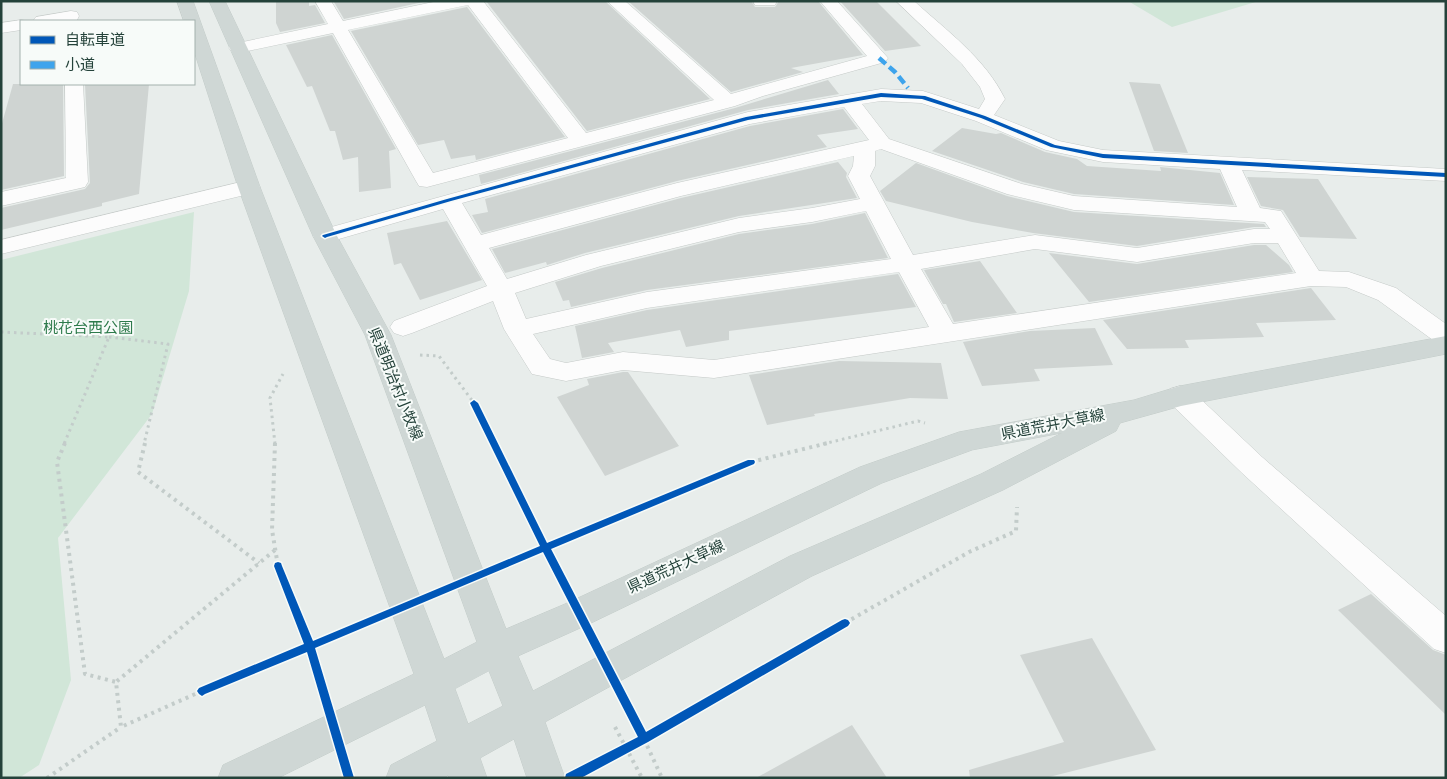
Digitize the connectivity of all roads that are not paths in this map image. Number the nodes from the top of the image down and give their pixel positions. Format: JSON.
{"nodes":[{"id":1,"x":185,"y":1,"type":"edge"},
{"id":2,"x":217,"y":1,"type":"edge"},
{"id":3,"x":323,"y":1,"type":"edge"},
{"id":4,"x":463,"y":1,"type":"edge"},
{"id":5,"x":474,"y":1,"type":"edge"},
{"id":6,"x":615,"y":1,"type":"edge"},
{"id":7,"x":761,"y":1,"type":"edge"},
{"id":8,"x":769,"y":1,"type":"edge"},
{"id":9,"x":828,"y":1,"type":"edge"},
{"id":10,"x":904,"y":1,"type":"edge"},
{"id":11,"x":71,"y":13,"type":"edge"},
{"id":12,"x":46,"y":20,"type":"edge"},
{"id":13,"x":192,"y":20,"type":"edge"},
{"id":14,"x":20,"y":25,"type":"edge"},
{"id":15,"x":1,"y":28,"type":"edge"},
{"id":16,"x":195,"y":28,"type":"edge"},
{"id":17,"x":339,"y":28,"type":"junction"},
{"id":18,"x":238,"y":48,"type":"junction"},
{"id":19,"x":74,"y":85,"type":"edge"},
{"id":20,"x":849,"y":100,"type":"junction"},
{"id":21,"x":728,"y":102,"type":"junction"},
{"id":22,"x":983,"y":117,"type":"junction"},
{"id":23,"x":581,"y":141,"type":"junction"},
{"id":24,"x":874,"y":145,"type":"junction"},
{"id":25,"x":1228,"y":162,"type":"junction"},
{"id":26,"x":1446,"y":175,"type":"edge"},
{"id":27,"x":250,"y":187,"type":"junction"},
{"id":28,"x":1,"y":199,"type":"edge"},
{"id":29,"x":449,"y":200,"type":"junction"},
{"id":30,"x":873,"y":203,"type":"junction"},
{"id":31,"x":1252,"y":215,"type":"junction"},
{"id":32,"x":325,"y":236,"type":"junction"},
{"id":33,"x":1286,"y":236,"type":"junction"},
{"id":34,"x":475,"y":244,"type":"junction"},
{"id":35,"x":1,"y":247,"type":"edge"},
{"id":36,"x":906,"y":264,"type":"junction"},
{"id":37,"x":1311,"y":278,"type":"junction"},
{"id":38,"x":501,"y":289,"type":"junction"},
{"id":39,"x":403,"y":326,"type":"dead end"},
{"id":40,"x":517,"y":329,"type":"junction"},
{"id":41,"x":946,"y":334,"type":"junction"},
{"id":42,"x":1446,"y":337,"type":"edge"},
{"id":43,"x":1446,"y":345,"type":"edge"},
{"id":44,"x":1180,"y":396,"type":"junction"},
{"id":45,"x":1134,"y":410,"type":"junction"},
{"id":46,"x":1446,"y":638,"type":"edge"},
{"id":47,"x":497,"y":649,"type":"junction"},
{"id":48,"x":435,"y":682,"type":"junction"},
{"id":49,"x":524,"y":714,"type":"junction"},
{"id":50,"x":464,"y":763,"type":"edge"},
{"id":51,"x":237,"y":778,"type":"edge"},
{"id":52,"x":405,"y":778,"type":"edge"},
{"id":53,"x":546,"y":778,"type":"edge"}],
"edges":[{"from":1,"to":13,"type":"main road"},
{"from":2,"to":18,"type":"main road","name":"県道明治村小牧線"},
{"from":3,"to":17,"type":"street"},
{"from":4,"to":17,"type":"street"},
{"from":5,"to":23,"type":"street"},
{"from":6,"to":21,"type":"street"},
{"from":7,"to":8,"type":"street"},
{"from":9,"to":21,"type":"street"},
{"from":10,"to":22,"type":"street"},
{"from":11,"to":12,"type":"street"},
{"from":14,"to":15,"type":"street"},
{"from":16,"to":27,"type":"main road"},
{"from":17,"to":18,"type":"street"},
{"from":17,"to":23,"type":"street"},
{"from":18,"to":32,"type":"main road","name":"県道明治村小牧線"},
{"from":19,"to":28,"type":"street"},
{"from":20,"to":22,"type":"street"},
{"from":20,"to":24,"type":"street"},
{"from":20,"to":29,"type":"street"},
{"from":21,"to":23,"type":"street"},
{"from":22,"to":25,"type":"street"},
{"from":24,"to":30,"type":"street"},
{"from":24,"to":31,"type":"street"},
{"from":24,"to":34,"type":"street"},
{"from":25,"to":26,"type":"street"},
{"from":25,"to":31,"type":"street"},
{"from":27,"to":35,"type":"street"},
{"from":27,"to":48,"type":"main road"},
{"from":29,"to":32,"type":"street"},
{"from":29,"to":34,"type":"street"},
{"from":30,"to":36,"type":"street"},
{"from":30,"to":38,"type":"street"},
{"from":31,"to":33,"type":"street"},
{"from":32,"to":47,"type":"main road","name":"県道明治村小牧線"},
{"from":33,"to":36,"type":"street"},
{"from":33,"to":37,"type":"street"},
{"from":34,"to":38,"type":"street"},
{"from":36,"to":40,"type":"street"},
{"from":36,"to":41,"type":"street"},
{"from":37,"to":41,"type":"street"},
{"from":37,"to":42,"type":"street"},
{"from":38,"to":39,"type":"street"},
{"from":38,"to":40,"type":"street"},
{"from":40,"to":41,"type":"street"},
{"from":43,"to":44,"type":"main road","name":"県道荒井大草線"},
{"from":44,"to":45,"type":"main road","name":"県道荒井大草線"},
{"from":44,"to":46,"type":"street"},
{"from":45,"to":47,"type":"main road","name":"県道荒井大草線"},
{"from":45,"to":49,"type":"main road","name":"県道荒井大草線"},
{"from":47,"to":48,"type":"main road","name":"県道荒井大草線"},
{"from":47,"to":49,"type":"main road","name":"県道明治村小牧線"},
{"from":48,"to":50,"type":"main road"},
{"from":48,"to":51,"type":"main road","name":"県道荒井大草線"},
{"from":49,"to":50,"type":"main road","name":"県道荒井大草線"},
{"from":49,"to":53,"type":"main road","name":"県道明治村小牧線"},
{"from":50,"to":52,"type":"main road","name":"県道荒井大草線"}]}
